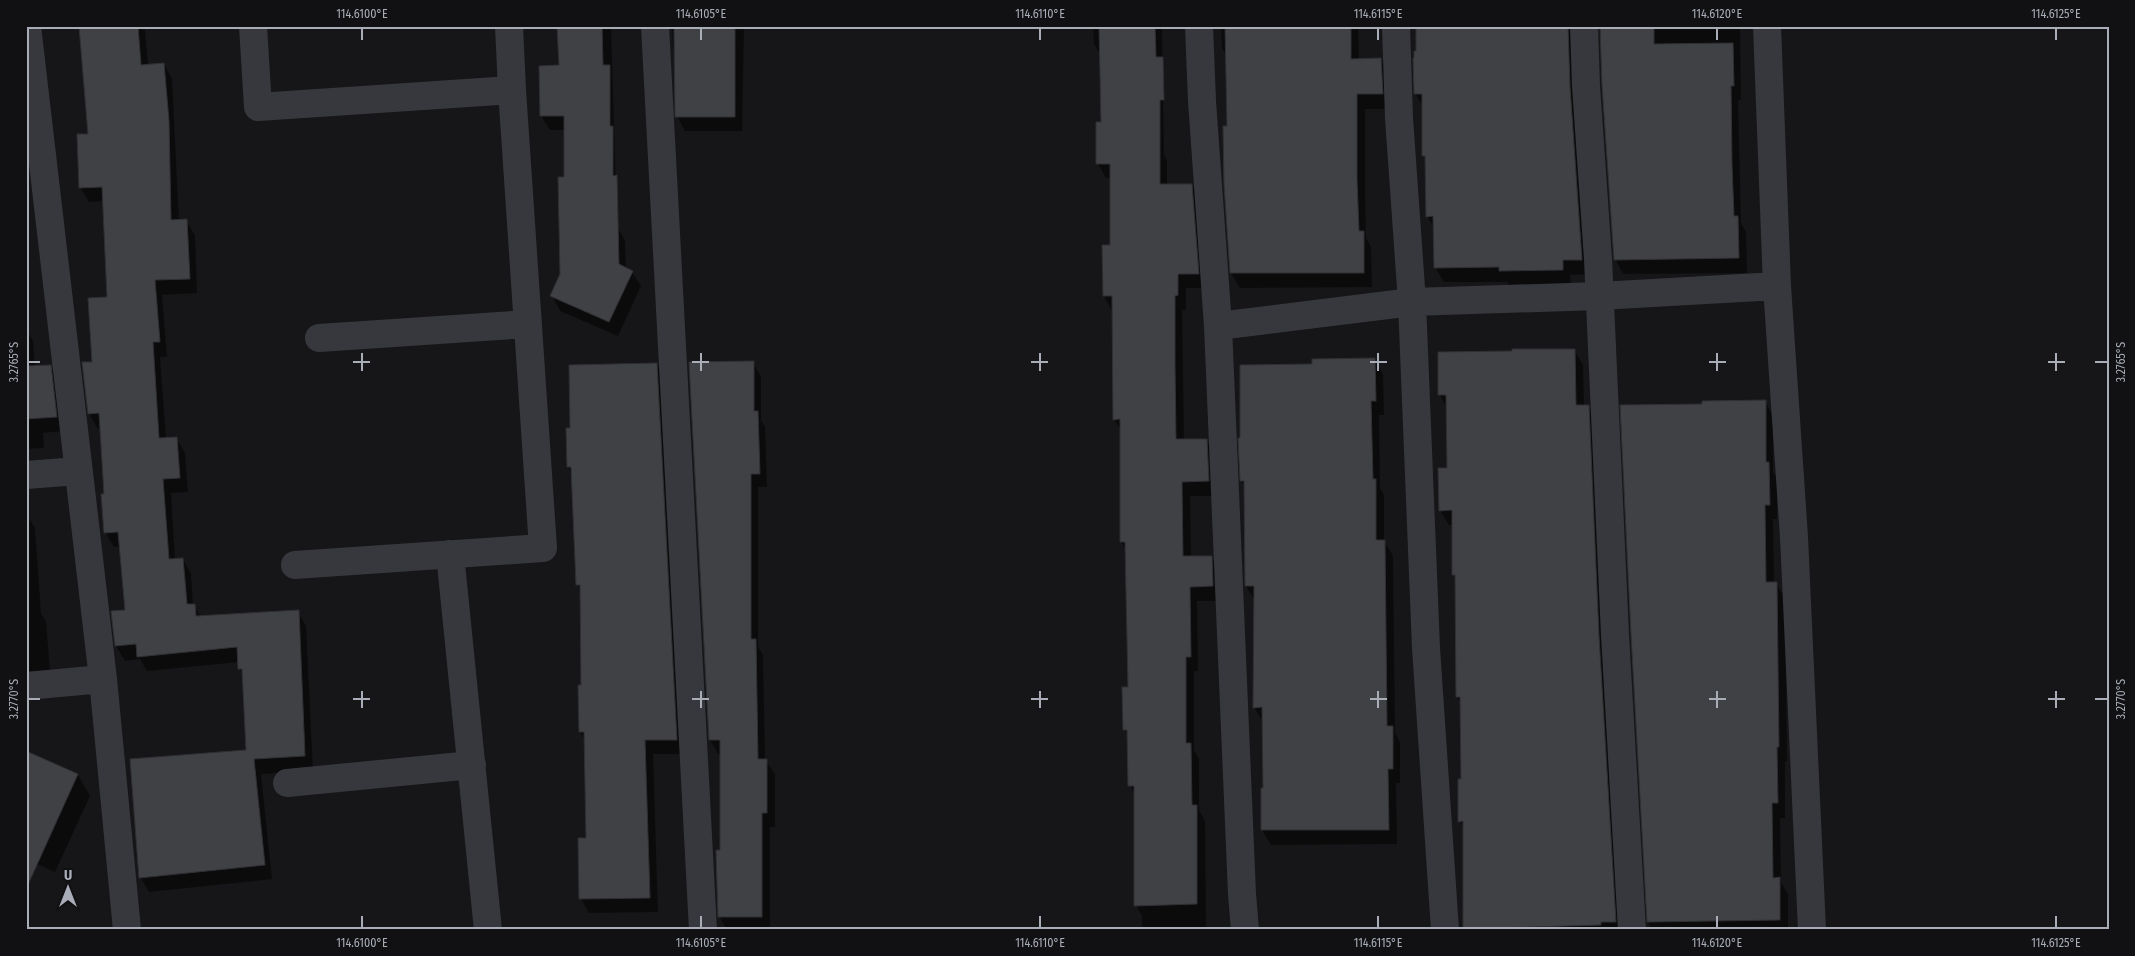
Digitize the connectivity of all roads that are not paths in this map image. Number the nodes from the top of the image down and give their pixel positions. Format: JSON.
{"nodes":[{"id":1,"x":27,"y":26,"type":"edge"},
{"id":2,"x":252,"y":26,"type":"edge"},
{"id":3,"x":509,"y":26,"type":"edge"},
{"id":4,"x":655,"y":26,"type":"edge"},
{"id":5,"x":1199,"y":26,"type":"edge"},
{"id":6,"x":1396,"y":26,"type":"edge"},
{"id":7,"x":1584,"y":26,"type":"edge"},
{"id":8,"x":1767,"y":26,"type":"edge"},
{"id":9,"x":512,"y":90,"type":"junction"},
{"id":10,"x":1777,"y":286,"type":"junction"},
{"id":11,"x":1599,"y":296,"type":"junction"},
{"id":12,"x":1412,"y":302,"type":"junction"},
{"id":13,"x":528,"y":324,"type":"junction"},
{"id":14,"x":1218,"y":326,"type":"junction"},
{"id":15,"x":319,"y":338,"type":"dead end"},
{"id":16,"x":78,"y":471,"type":"junction"},
{"id":17,"x":26,"y":475,"type":"edge"},
{"id":18,"x":450,"y":554,"type":"junction"},
{"id":19,"x":295,"y":564,"type":"dead end"},
{"id":20,"x":104,"y":679,"type":"junction"},
{"id":21,"x":26,"y":686,"type":"edge"},
{"id":22,"x":472,"y":765,"type":"junction"},
{"id":23,"x":287,"y":783,"type":"dead end"},
{"id":24,"x":127,"y":930,"type":"edge"},
{"id":25,"x":488,"y":930,"type":"edge"},
{"id":26,"x":703,"y":930,"type":"edge"},
{"id":27,"x":1245,"y":930,"type":"edge"},
{"id":28,"x":1445,"y":930,"type":"edge"},
{"id":29,"x":1632,"y":930,"type":"edge"},
{"id":30,"x":1812,"y":930,"type":"edge"}],
"edges":[{"from":1,"to":16,"type":"street"},
{"from":2,"to":9,"type":"street"},
{"from":3,"to":9,"type":"street"},
{"from":4,"to":26,"type":"street"},
{"from":5,"to":14,"type":"street"},
{"from":6,"to":12,"type":"street"},
{"from":7,"to":11,"type":"street"},
{"from":8,"to":10,"type":"street"},
{"from":9,"to":13,"type":"street"},
{"from":10,"to":11,"type":"street"},
{"from":10,"to":30,"type":"street"},
{"from":11,"to":12,"type":"street"},
{"from":11,"to":29,"type":"street"},
{"from":12,"to":14,"type":"street"},
{"from":12,"to":28,"type":"street"},
{"from":13,"to":15,"type":"street"},
{"from":13,"to":18,"type":"street"},
{"from":14,"to":27,"type":"street"},
{"from":16,"to":17,"type":"street"},
{"from":16,"to":20,"type":"street"},
{"from":18,"to":19,"type":"street"},
{"from":18,"to":22,"type":"street"},
{"from":20,"to":21,"type":"street"},
{"from":20,"to":24,"type":"street"},
{"from":22,"to":23,"type":"street"},
{"from":22,"to":25,"type":"street"}]}
